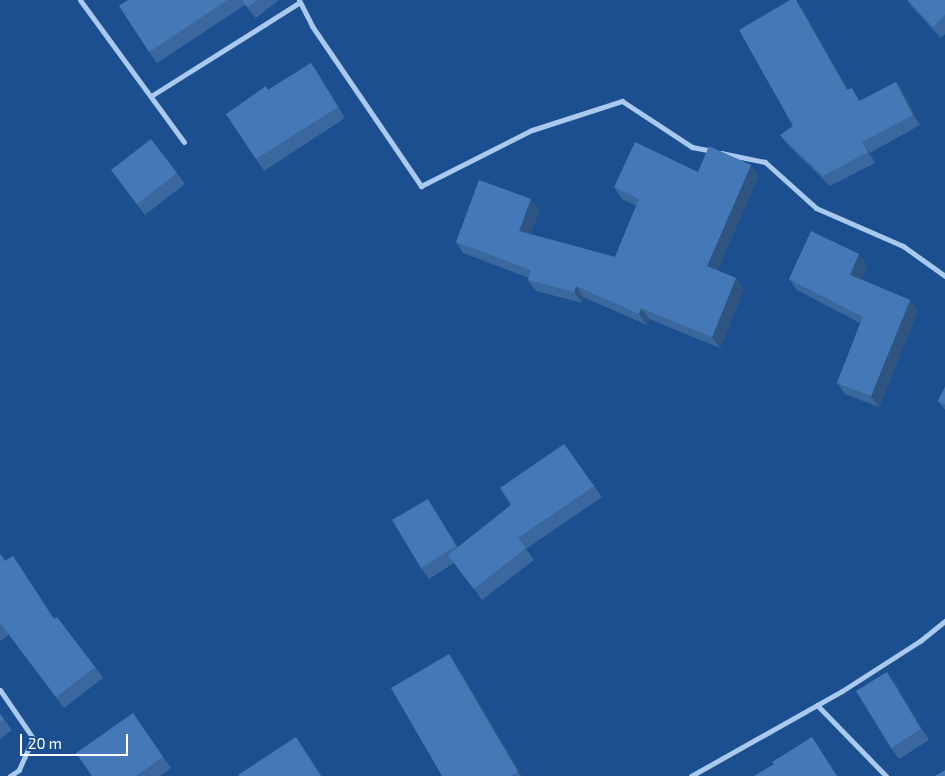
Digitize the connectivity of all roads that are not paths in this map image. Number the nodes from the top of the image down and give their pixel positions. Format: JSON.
{"nodes":[{"id":1,"x":80,"y":0,"type":"edge"},
{"id":2,"x":300,"y":1,"type":"edge"},
{"id":3,"x":151,"y":96,"type":"junction"},
{"id":4,"x":184,"y":142,"type":"dead end"},
{"id":5,"x":945,"y":276,"type":"edge"},
{"id":6,"x":945,"y":622,"type":"edge"},
{"id":7,"x":0,"y":690,"type":"edge"},
{"id":8,"x":817,"y":706,"type":"junction"},
{"id":9,"x":10,"y":776,"type":"edge"},
{"id":10,"x":691,"y":776,"type":"edge"},
{"id":11,"x":886,"y":776,"type":"edge"}],
"edges":[{"from":1,"to":3,"type":"street"},
{"from":2,"to":3,"type":"street"},
{"from":2,"to":5,"type":"street"},
{"from":3,"to":4,"type":"street"},
{"from":6,"to":8,"type":"street"},
{"from":7,"to":9,"type":"street"},
{"from":8,"to":10,"type":"street"},
{"from":8,"to":11,"type":"street"}]}
